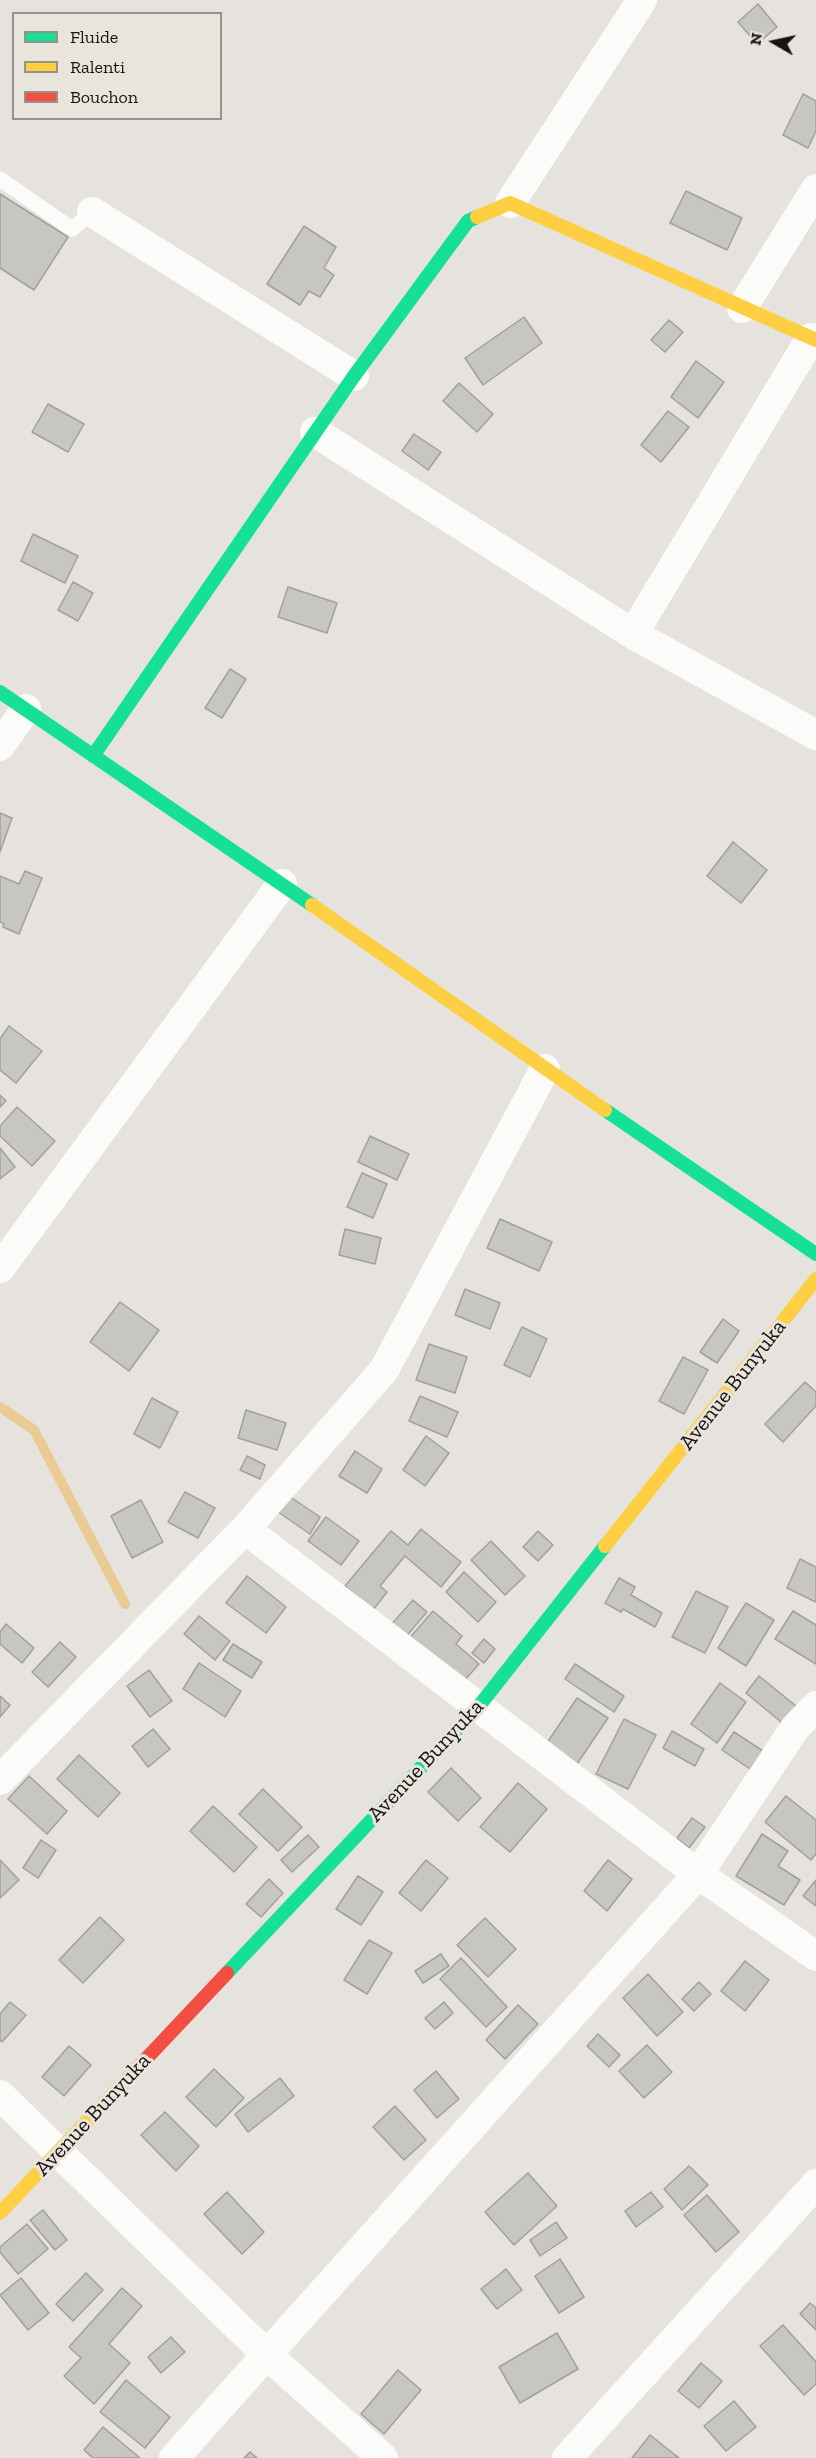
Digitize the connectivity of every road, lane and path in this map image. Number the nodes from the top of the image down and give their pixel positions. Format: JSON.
{"nodes":[{"id":1,"x":642,"y":0,"type":"edge"},
{"id":2,"x":0,"y":179,"type":"edge"},
{"id":3,"x":816,"y":189,"type":"edge"},
{"id":4,"x":510,"y":203,"type":"junction"},
{"id":5,"x":92,"y":212,"type":"joint"},
{"id":6,"x":741,"y":308,"type":"junction"},
{"id":7,"x":813,"y":339,"type":"edge"},
{"id":8,"x":354,"y":376,"type":"junction"},
{"id":9,"x":315,"y":432,"type":"junction"},
{"id":10,"x":633,"y":634,"type":"junction"},
{"id":11,"x":0,"y":692,"type":"edge"},
{"id":12,"x":26,"y":709,"type":"junction"},
{"id":13,"x":816,"y":735,"type":"edge"},
{"id":14,"x":0,"y":746,"type":"edge"},
{"id":15,"x":93,"y":756,"type":"junction"},
{"id":16,"x":282,"y":884,"type":"junction"},
{"id":17,"x":545,"y":1069,"type":"junction"},
{"id":18,"x":816,"y":1254,"type":"edge"},
{"id":19,"x":0,"y":1268,"type":"edge"},
{"id":20,"x":816,"y":1279,"type":"edge"},
{"id":21,"x":245,"y":1529,"type":"junction"},
{"id":22,"x":479,"y":1706,"type":"junction"},
{"id":23,"x":816,"y":1706,"type":"edge"},
{"id":24,"x":0,"y":1780,"type":"edge"},
{"id":25,"x":698,"y":1874,"type":"junction"},
{"id":26,"x":816,"y":1956,"type":"edge"},
{"id":27,"x":0,"y":2095,"type":"edge"},
{"id":28,"x":58,"y":2153,"type":"junction"},
{"id":29,"x":816,"y":2184,"type":"edge"},
{"id":30,"x":0,"y":2213,"type":"edge"},
{"id":31,"x":266,"y":2354,"type":"junction"},
{"id":32,"x":174,"y":2458,"type":"edge"},
{"id":33,"x":383,"y":2458,"type":"edge"},
{"id":34,"x":567,"y":2458,"type":"edge"}],
"edges":[{"from":1,"to":4,"type":"street"},
{"from":2,"to":5,"type":"lane"},
{"from":3,"to":6,"type":"street"},
{"from":4,"to":6,"type":"main road"},
{"from":4,"to":8,"type":"main road"},
{"from":5,"to":8,"type":"street"},
{"from":6,"to":7,"type":"main road"},
{"from":7,"to":10,"type":"street"},
{"from":8,"to":9,"type":"main road"},
{"from":9,"to":10,"type":"street"},
{"from":9,"to":15,"type":"main road"},
{"from":10,"to":13,"type":"street"},
{"from":11,"to":12,"type":"main road"},
{"from":12,"to":14,"type":"street"},
{"from":12,"to":15,"type":"main road"},
{"from":15,"to":16,"type":"main road"},
{"from":16,"to":17,"type":"main road"},
{"from":16,"to":19,"type":"street"},
{"from":17,"to":18,"type":"main road"},
{"from":17,"to":21,"type":"street"},
{"from":20,"to":22,"type":"main road","name":"Avenue Bunyuka"},
{"from":21,"to":22,"type":"street"},
{"from":21,"to":24,"type":"street"},
{"from":22,"to":25,"type":"street"},
{"from":22,"to":28,"type":"main road","name":"Avenue Bunyuka"},
{"from":23,"to":25,"type":"street"},
{"from":25,"to":26,"type":"street"},
{"from":25,"to":31,"type":"street"},
{"from":27,"to":28,"type":"street"},
{"from":28,"to":30,"type":"main road","name":"Avenue Bunyuka"},
{"from":28,"to":31,"type":"street"},
{"from":29,"to":34,"type":"street"},
{"from":31,"to":32,"type":"street"},
{"from":31,"to":33,"type":"street"}]}
